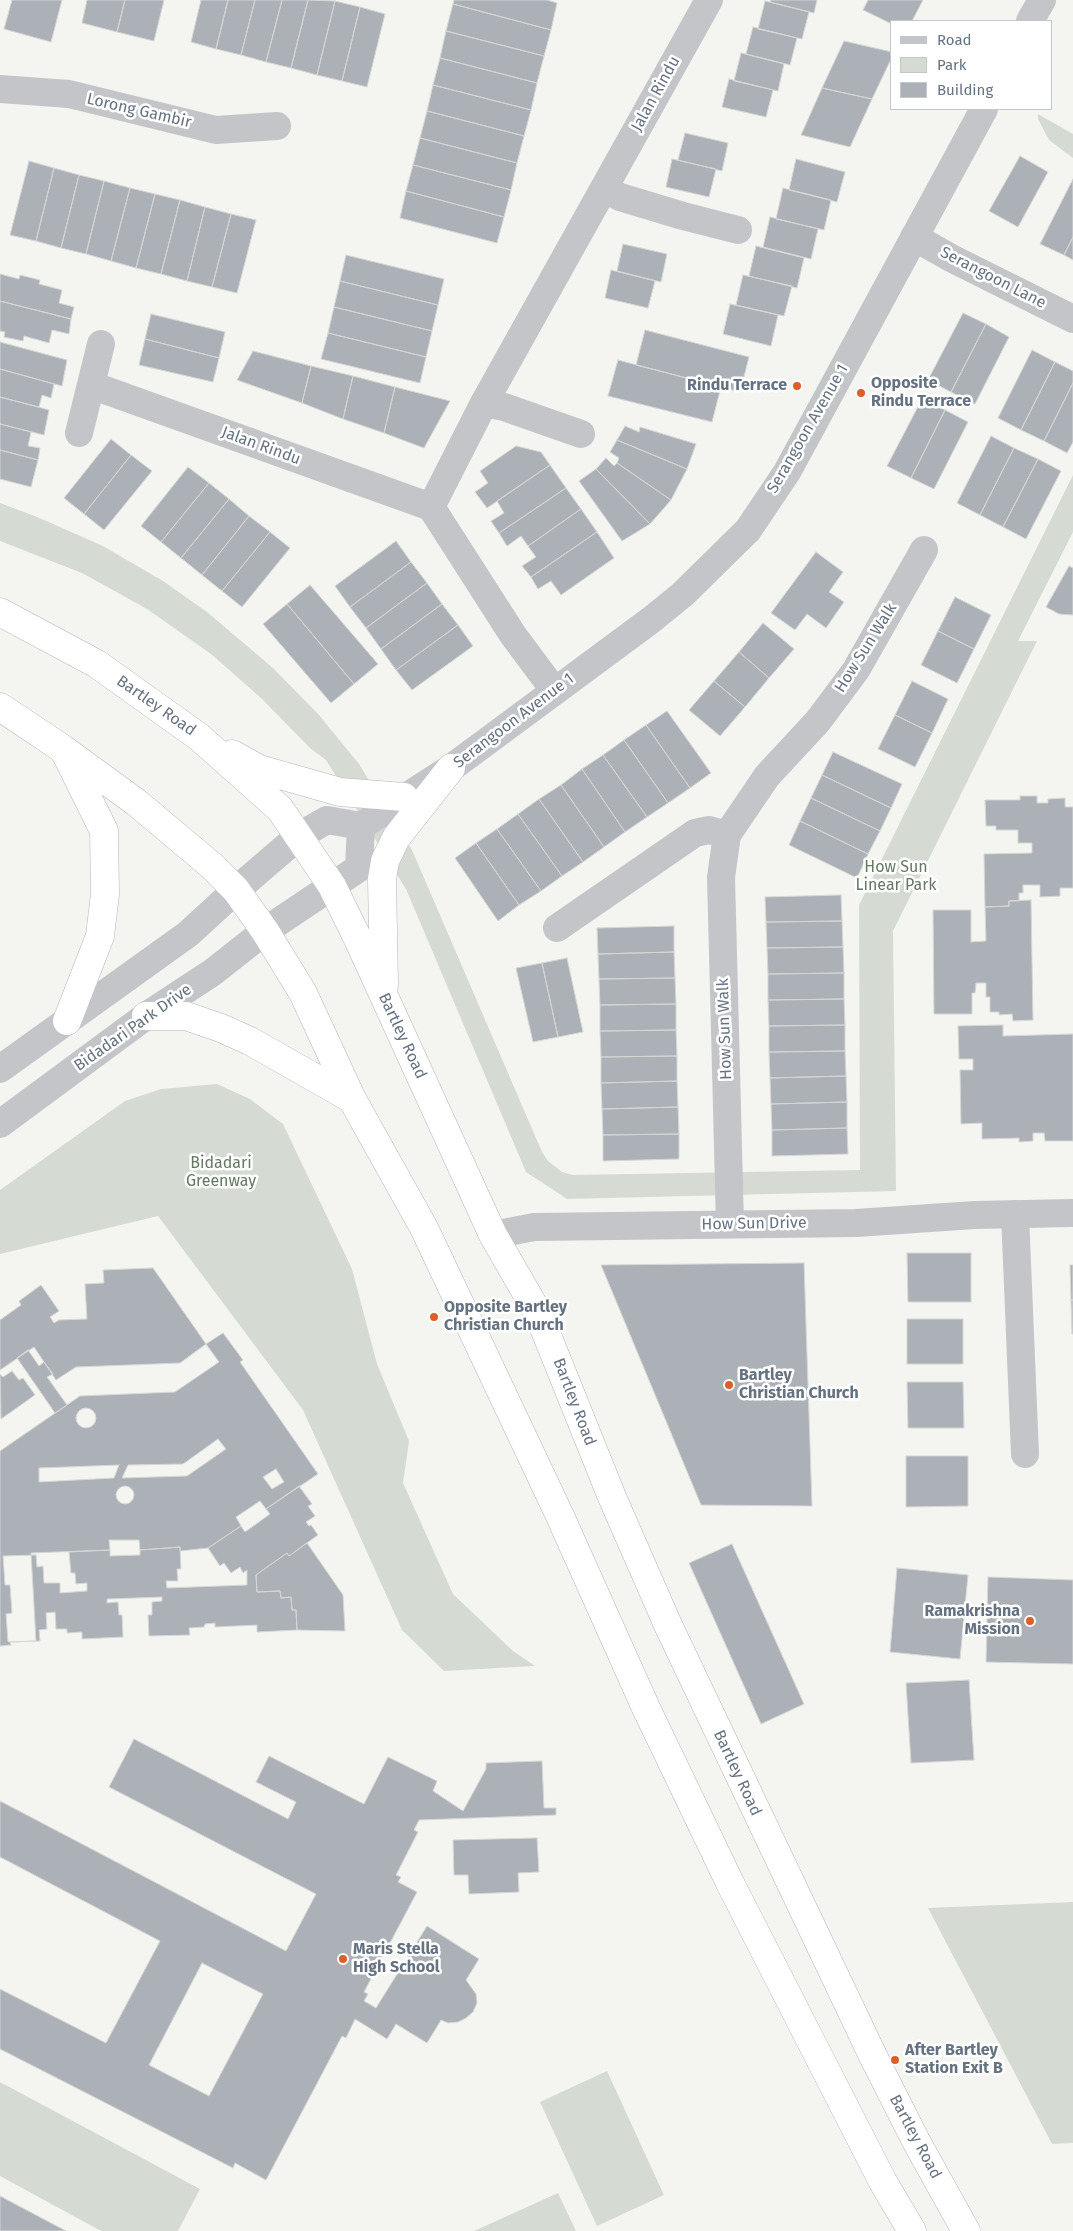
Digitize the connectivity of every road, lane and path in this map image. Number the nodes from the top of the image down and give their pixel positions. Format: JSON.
{"nodes":[{"id":1,"x":709,"y":0,"type":"edge"},
{"id":2,"x":1042,"y":0,"type":"edge"},
{"id":3,"x":1031,"y":20,"type":"edge"},
{"id":4,"x":0,"y":89,"type":"edge"},
{"id":5,"x":983,"y":110,"type":"edge"},
{"id":6,"x":277,"y":126,"type":"dead end"},
{"id":7,"x":604,"y":189,"type":"junction"},
{"id":8,"x":738,"y":230,"type":"dead end"},
{"id":9,"x":914,"y":237,"type":"junction"},
{"id":10,"x":1073,"y":319,"type":"edge"},
{"id":11,"x":101,"y":344,"type":"dead end"},
{"id":12,"x":91,"y":385,"type":"junction"},
{"id":13,"x":484,"y":403,"type":"junction"},
{"id":14,"x":79,"y":433,"type":"dead end"},
{"id":15,"x":581,"y":434,"type":"dead end"},
{"id":16,"x":431,"y":507,"type":"junction"},
{"id":17,"x":924,"y":550,"type":"dead end"},
{"id":18,"x":0,"y":612,"type":"edge"},
{"id":19,"x":554,"y":690,"type":"junction"},
{"id":20,"x":0,"y":707,"type":"edge"},
{"id":21,"x":199,"y":737,"type":"junction"},
{"id":22,"x":63,"y":749,"type":"junction"},
{"id":23,"x":451,"y":768,"type":"junction"},
{"id":24,"x":404,"y":797,"type":"junction"},
{"id":25,"x":361,"y":826,"type":"junction"},
{"id":26,"x":727,"y":835,"type":"junction"},
{"id":27,"x":299,"y":836,"type":"junction"},
{"id":28,"x":332,"y":886,"type":"junction"},
{"id":29,"x":236,"y":890,"type":"junction"},
{"id":30,"x":557,"y":928,"type":"dead end"},
{"id":31,"x":265,"y":931,"type":"junction"},
{"id":32,"x":385,"y":998,"type":"junction"},
{"id":33,"x":146,"y":1016,"type":"junction"},
{"id":34,"x":67,"y":1021,"type":"junction"},
{"id":35,"x":0,"y":1069,"type":"edge"},
{"id":36,"x":352,"y":1099,"type":"junction"},
{"id":37,"x":0,"y":1124,"type":"edge"},
{"id":38,"x":1073,"y":1213,"type":"edge"},
{"id":39,"x":1015,"y":1214,"type":"junction"},
{"id":40,"x":730,"y":1224,"type":"junction"},
{"id":41,"x":493,"y":1234,"type":"junction"},
{"id":42,"x":1024,"y":1454,"type":"dead end"},
{"id":43,"x":912,"y":2231,"type":"edge"},
{"id":44,"x":966,"y":2231,"type":"edge"}],
"edges":[{"from":1,"to":7,"type":"street","name":"Jalan Rindu"},
{"from":2,"to":3,"type":"street"},
{"from":4,"to":6,"type":"street","name":"Lorong Gambir"},
{"from":5,"to":9,"type":"street","name":"Serangoon Avenue 1"},
{"from":7,"to":8,"type":"street"},
{"from":7,"to":13,"type":"street","name":"Jalan Rindu"},
{"from":9,"to":10,"type":"street","name":"Serangoon Lane"},
{"from":9,"to":19,"type":"street","name":"Serangoon Avenue 1"},
{"from":11,"to":12,"type":"street"},
{"from":12,"to":14,"type":"street"},
{"from":12,"to":16,"type":"street","name":"Jalan Rindu"},
{"from":13,"to":15,"type":"street"},
{"from":13,"to":16,"type":"street","name":"Jalan Rindu"},
{"from":16,"to":19,"type":"street"},
{"from":17,"to":26,"type":"street","name":"How Sun Walk"},
{"from":18,"to":21,"type":"highway","name":"Bartley Road"},
{"from":19,"to":23,"type":"street","name":"Serangoon Avenue 1"},
{"from":20,"to":22,"type":"highway"},
{"from":21,"to":24,"type":"highway"},
{"from":21,"to":27,"type":"highway","name":"Bartley Road"},
{"from":22,"to":29,"type":"highway"},
{"from":22,"to":34,"type":"highway"},
{"from":23,"to":24,"type":"street","name":"Serangoon Avenue 1"},
{"from":23,"to":32,"type":"highway"},
{"from":24,"to":25,"type":"street","name":"Serangoon Avenue 1"},
{"from":25,"to":27,"type":"street"},
{"from":25,"to":28,"type":"street"},
{"from":26,"to":30,"type":"street"},
{"from":26,"to":40,"type":"street","name":"How Sun Walk"},
{"from":27,"to":28,"type":"highway","name":"Bartley Road"},
{"from":27,"to":29,"type":"street"},
{"from":28,"to":31,"type":"street"},
{"from":28,"to":32,"type":"highway","name":"Bartley Road"},
{"from":29,"to":31,"type":"highway"},
{"from":29,"to":34,"type":"street"},
{"from":31,"to":33,"type":"street","name":"Bidadari Park Drive"},
{"from":31,"to":36,"type":"highway"},
{"from":32,"to":41,"type":"highway","name":"Bartley Road"},
{"from":33,"to":36,"type":"highway"},
{"from":33,"to":37,"type":"street","name":"Bidadari Park Drive"},
{"from":34,"to":35,"type":"street"},
{"from":36,"to":43,"type":"highway"},
{"from":38,"to":39,"type":"street","name":"How Sun Drive"},
{"from":39,"to":40,"type":"street","name":"How Sun Drive"},
{"from":39,"to":42,"type":"street"},
{"from":40,"to":41,"type":"street","name":"How Sun Drive"},
{"from":41,"to":44,"type":"highway","name":"Bartley Road"}]}
